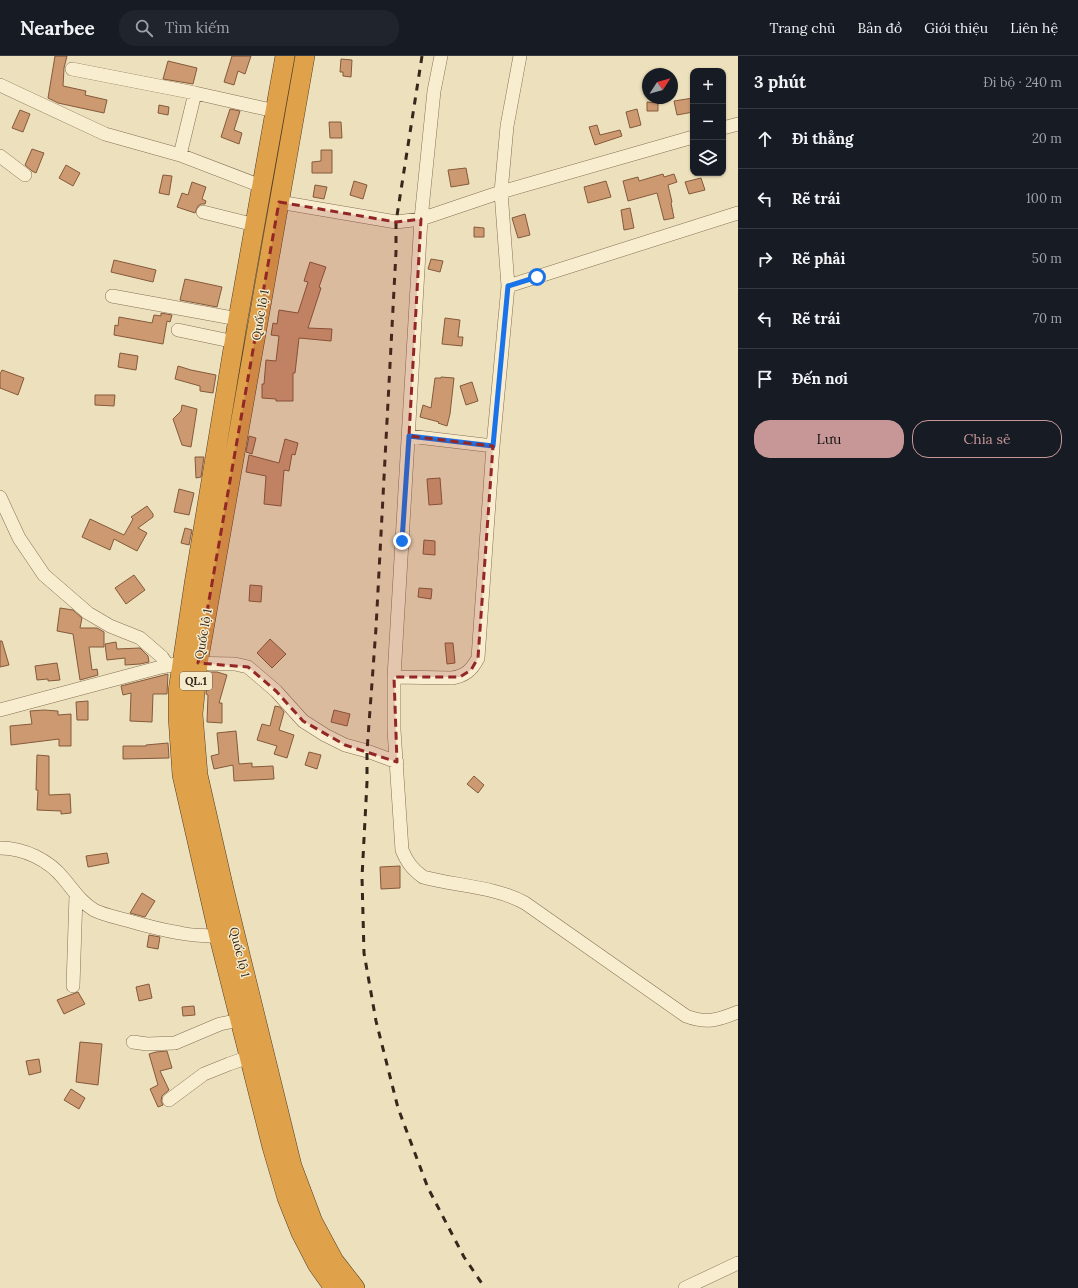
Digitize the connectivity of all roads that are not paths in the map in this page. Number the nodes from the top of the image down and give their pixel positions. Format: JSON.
{"nodes":[{"id":1,"x":285,"y":56,"type":"edge"},
{"id":2,"x":305,"y":56,"type":"edge"},
{"id":3,"x":441,"y":56,"type":"edge"},
{"id":4,"x":520,"y":56,"type":"edge"},
{"id":5,"x":72,"y":69,"type":"dead end"},
{"id":6,"x":0,"y":85,"type":"edge"},
{"id":7,"x":195,"y":93,"type":"junction"},
{"id":8,"x":275,"y":110,"type":"junction"},
{"id":9,"x":738,"y":124,"type":"edge"},
{"id":10,"x":726,"y":127,"type":"edge"},
{"id":11,"x":690,"y":138,"type":"edge"},
{"id":12,"x":180,"y":155,"type":"junction"},
{"id":13,"x":0,"y":156,"type":"edge"},
{"id":14,"x":25,"y":175,"type":"dead end"},
{"id":15,"x":262,"y":186,"type":"junction"},
{"id":16,"x":501,"y":192,"type":"junction"},
{"id":17,"x":279,"y":202,"type":"junction"},
{"id":18,"x":203,"y":212,"type":"dead end"},
{"id":19,"x":738,"y":213,"type":"edge"},
{"id":20,"x":421,"y":219,"type":"junction"},
{"id":21,"x":255,"y":225,"type":"junction"},
{"id":22,"x":508,"y":286,"type":"junction"},
{"id":23,"x":112,"y":296,"type":"dead end"},
{"id":24,"x":238,"y":319,"type":"junction"},
{"id":25,"x":178,"y":330,"type":"dead end"},
{"id":26,"x":235,"y":342,"type":"junction"},
{"id":27,"x":409,"y":436,"type":"junction"},
{"id":28,"x":493,"y":446,"type":"junction"},
{"id":29,"x":0,"y":497,"type":"edge"},
{"id":30,"x":182,"y":664,"type":"junction"},
{"id":31,"x":394,"y":677,"type":"junction"},
{"id":32,"x":0,"y":710,"type":"edge"},
{"id":33,"x":397,"y":762,"type":"junction"},
{"id":34,"x":0,"y":848,"type":"edge"},
{"id":35,"x":76,"y":895,"type":"junction"},
{"id":36,"x":219,"y":937,"type":"junction"},
{"id":37,"x":73,"y":986,"type":"dead end"},
{"id":38,"x":738,"y":1012,"type":"edge"},
{"id":39,"x":240,"y":1020,"type":"junction"},
{"id":40,"x":133,"y":1042,"type":"dead end"},
{"id":41,"x":249,"y":1057,"type":"junction"},
{"id":42,"x":169,"y":1100,"type":"dead end"},
{"id":43,"x":738,"y":1263,"type":"edge"},
{"id":44,"x":334,"y":1288,"type":"edge"},
{"id":45,"x":355,"y":1288,"type":"edge"},
{"id":46,"x":685,"y":1288,"type":"edge"}],
"edges":[{"from":1,"to":8,"type":"highway","name":"Quốc lộ 1","number":"QL.1"},
{"from":2,"to":17,"type":"highway","name":"Quốc lộ 1","number":"QL.1"},
{"from":3,"to":20,"type":"street"},
{"from":4,"to":16,"type":"street"},
{"from":5,"to":7,"type":"street"},
{"from":6,"to":12,"type":"street"},
{"from":7,"to":8,"type":"street"},
{"from":7,"to":12,"type":"street"},
{"from":8,"to":15,"type":"highway","name":"Quốc lộ 1","number":"QL.1"},
{"from":9,"to":10,"type":"street"},
{"from":11,"to":16,"type":"street"},
{"from":12,"to":15,"type":"street"},
{"from":13,"to":14,"type":"street"},
{"from":15,"to":21,"type":"highway","name":"Quốc lộ 1","number":"QL.1"},
{"from":16,"to":20,"type":"street"},
{"from":16,"to":22,"type":"street"},
{"from":17,"to":20,"type":"street"},
{"from":17,"to":30,"type":"highway","name":"Quốc lộ 1","number":"QL.1"},
{"from":18,"to":21,"type":"street"},
{"from":19,"to":22,"type":"street"},
{"from":20,"to":27,"type":"street"},
{"from":21,"to":24,"type":"highway","name":"Quốc lộ 1","number":"QL.1"},
{"from":22,"to":28,"type":"street"},
{"from":23,"to":24,"type":"street"},
{"from":24,"to":26,"type":"highway","name":"Quốc lộ 1","number":"QL.1"},
{"from":25,"to":26,"type":"street"},
{"from":26,"to":30,"type":"highway","name":"Quốc lộ 1","number":"QL.1"},
{"from":27,"to":28,"type":"street"},
{"from":27,"to":31,"type":"street"},
{"from":28,"to":31,"type":"street"},
{"from":29,"to":30,"type":"street"},
{"from":30,"to":32,"type":"street"},
{"from":30,"to":33,"type":"street"},
{"from":30,"to":36,"type":"highway","name":"Quốc lộ 1","number":"QL.1"},
{"from":30,"to":45,"type":"highway","name":"Quốc lộ 1","number":"QL.1"},
{"from":31,"to":33,"type":"street"},
{"from":33,"to":38,"type":"street"},
{"from":34,"to":35,"type":"street"},
{"from":35,"to":36,"type":"street"},
{"from":35,"to":37,"type":"street"},
{"from":36,"to":39,"type":"highway","name":"Quốc lộ 1","number":"QL.1"},
{"from":39,"to":40,"type":"street"},
{"from":39,"to":41,"type":"highway","name":"Quốc lộ 1","number":"QL.1"},
{"from":41,"to":42,"type":"street"},
{"from":41,"to":44,"type":"highway","name":"Quốc lộ 1","number":"QL.1"},
{"from":43,"to":46,"type":"street"}]}
